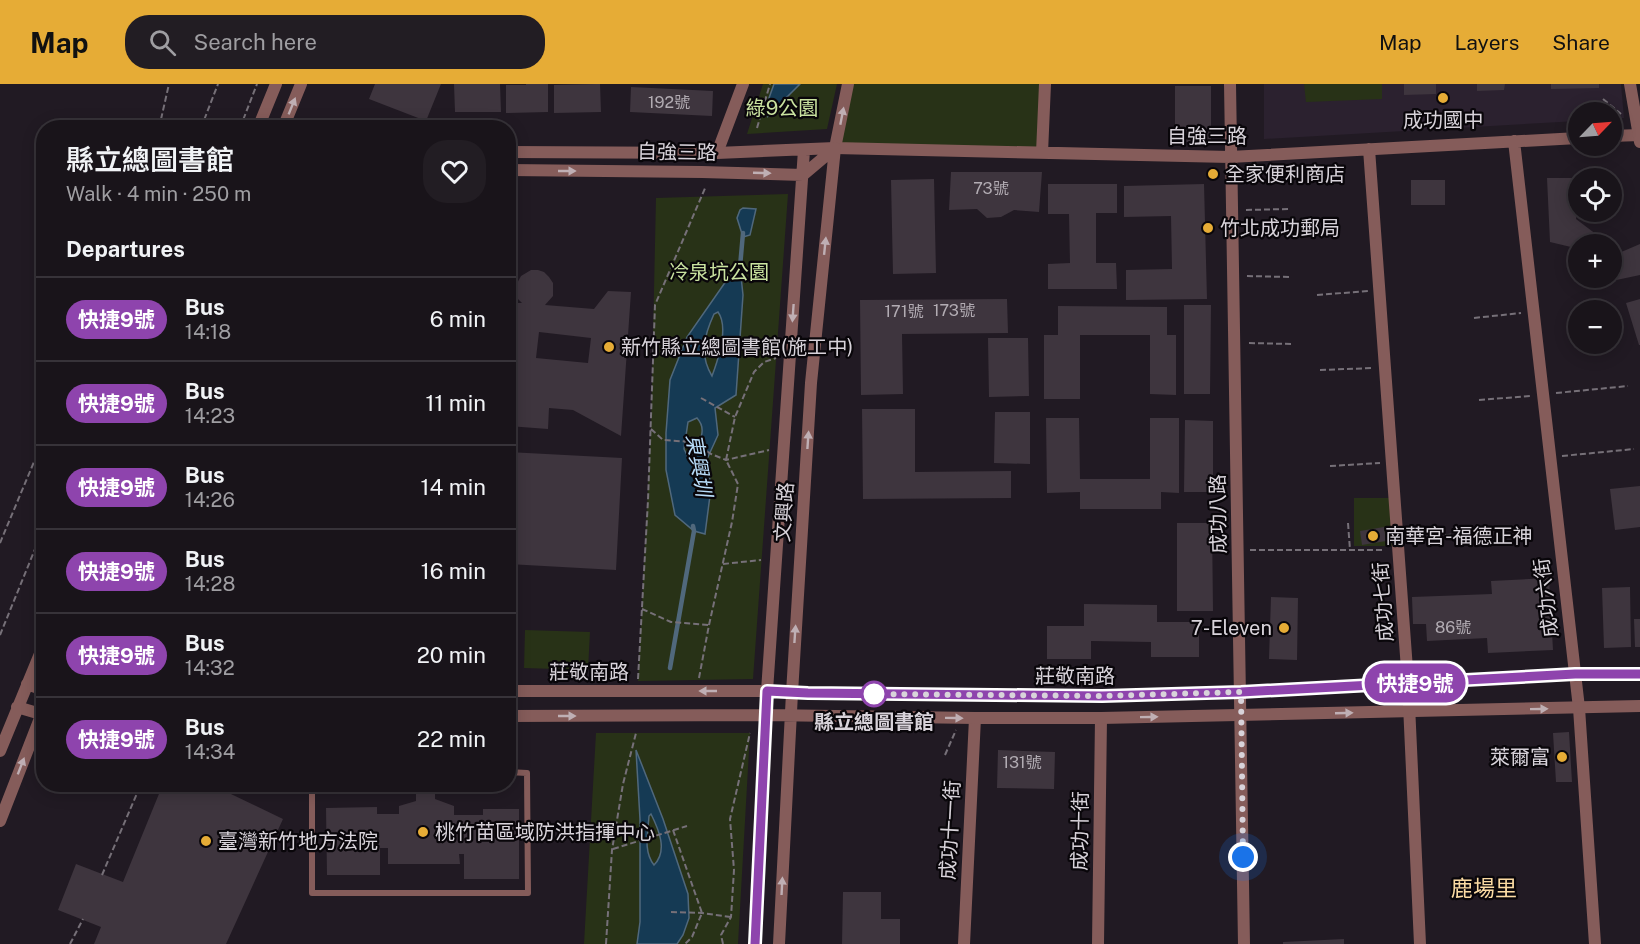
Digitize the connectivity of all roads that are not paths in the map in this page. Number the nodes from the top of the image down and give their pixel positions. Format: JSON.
{"nodes":[{"id":1,"x":276,"y":84,"type":"edge"},
{"id":2,"x":301,"y":84,"type":"edge"},
{"id":3,"x":743,"y":84,"type":"edge"},
{"id":4,"x":848,"y":84,"type":"edge"},
{"id":5,"x":1045,"y":84,"type":"edge"},
{"id":6,"x":1230,"y":84,"type":"edge"},
{"id":7,"x":1630,"y":84,"type":"edge"},
{"id":8,"x":261,"y":120,"type":"edge"},
{"id":9,"x":286,"y":120,"type":"edge"},
{"id":10,"x":1622,"y":136,"type":"edge"},
{"id":11,"x":1639,"y":137,"type":"edge"},
{"id":12,"x":1568,"y":138,"type":"edge"},
{"id":13,"x":1514,"y":141,"type":"junction"},
{"id":14,"x":835,"y":148,"type":"junction"},
{"id":15,"x":1369,"y":149,"type":"junction"},
{"id":16,"x":804,"y":150,"type":"junction"},
{"id":17,"x":516,"y":152,"type":"edge"},
{"id":18,"x":717,"y":153,"type":"junction"},
{"id":19,"x":1042,"y":153,"type":"junction"},
{"id":20,"x":1230,"y":157,"type":"junction"},
{"id":21,"x":516,"y":170,"type":"edge"},
{"id":22,"x":803,"y":175,"type":"junction"},
{"id":23,"x":36,"y":663,"type":"edge"},
{"id":24,"x":1575,"y":674,"type":"junction"},
{"id":25,"x":1640,"y":674,"type":"edge"},
{"id":26,"x":1408,"y":683,"type":"junction"},
{"id":27,"x":27,"y":684,"type":"junction"},
{"id":28,"x":36,"y":687,"type":"edge"},
{"id":29,"x":516,"y":691,"type":"edge"},
{"id":30,"x":767,"y":691,"type":"junction"},
{"id":31,"x":1241,"y":692,"type":"junction"},
{"id":32,"x":792,"y":693,"type":"junction"},
{"id":33,"x":1640,"y":706,"type":"edge"},
{"id":34,"x":17,"y":707,"type":"junction"},
{"id":35,"x":1579,"y":708,"type":"junction"},
{"id":36,"x":36,"y":712,"type":"edge"},
{"id":37,"x":1409,"y":712,"type":"junction"},
{"id":38,"x":766,"y":715,"type":"junction"},
{"id":39,"x":516,"y":716,"type":"edge"},
{"id":40,"x":791,"y":716,"type":"junction"},
{"id":41,"x":1241,"y":716,"type":"junction"},
{"id":42,"x":975,"y":718,"type":"junction"},
{"id":43,"x":1101,"y":718,"type":"junction"},
{"id":44,"x":36,"y":728,"type":"edge"},
{"id":45,"x":0,"y":751,"type":"edge"},
{"id":46,"x":516,"y":772,"type":"edge"},
{"id":47,"x":312,"y":792,"type":"edge"},
{"id":48,"x":0,"y":821,"type":"edge"},
{"id":49,"x":755,"y":944,"type":"edge"},
{"id":50,"x":779,"y":944,"type":"edge"},
{"id":51,"x":964,"y":944,"type":"edge"},
{"id":52,"x":1098,"y":944,"type":"edge"},
{"id":53,"x":1244,"y":944,"type":"edge"},
{"id":54,"x":1420,"y":944,"type":"edge"},
{"id":55,"x":1596,"y":944,"type":"edge"}],
"edges":[{"from":1,"to":8,"type":"street"},
{"from":9,"to":2,"type":"street","one_way":true},
{"from":3,"to":18,"type":"street"},
{"from":14,"to":4,"type":"street","name":"文興路","one_way":true},
{"from":5,"to":19,"type":"street"},
{"from":6,"to":20,"type":"street","name":"成功八路"},
{"from":7,"to":11,"type":"street"},
{"from":10,"to":11,"type":"street"},
{"from":12,"to":13,"type":"street","name":"自強三路"},
{"from":13,"to":15,"type":"street","name":"自強三路"},
{"from":13,"to":24,"type":"street","name":"成功六街"},
{"from":14,"to":16,"type":"street","name":"自強三路"},
{"from":14,"to":19,"type":"street","name":"自強三路"},
{"from":14,"to":22,"type":"street"},
{"from":32,"to":14,"type":"street","name":"文興路","one_way":true},
{"from":15,"to":20,"type":"street","name":"自強三路"},
{"from":15,"to":26,"type":"street","name":"成功七街"},
{"from":16,"to":18,"type":"street","name":"自強三路"},
{"from":16,"to":22,"type":"street","name":"文興路"},
{"from":17,"to":18,"type":"street","name":"自強三路"},
{"from":19,"to":20,"type":"street","name":"自強三路"},
{"from":20,"to":31,"type":"street","name":"成功八路"},
{"from":21,"to":22,"type":"street","name":"自強三路","one_way":true},
{"from":22,"to":30,"type":"street","name":"文興路","one_way":true},
{"from":23,"to":27,"type":"street"},
{"from":24,"to":25,"type":"street","name":"莊敬南路"},
{"from":24,"to":26,"type":"street","name":"莊敬南路"},
{"from":24,"to":35,"type":"street","name":"成功六街"},
{"from":26,"to":31,"type":"street","name":"莊敬南路"},
{"from":26,"to":37,"type":"street","name":"成功七街"},
{"from":27,"to":28,"type":"street"},
{"from":27,"to":34,"type":"street"},
{"from":30,"to":29,"type":"street","name":"莊敬南路","one_way":true},
{"from":30,"to":32,"type":"street","name":"莊敬南路"},
{"from":30,"to":38,"type":"street","name":"文興路"},
{"from":31,"to":32,"type":"street","name":"莊敬南路"},
{"from":31,"to":41,"type":"street","name":"成功八路"},
{"from":32,"to":40,"type":"street","name":"文興路"},
{"from":33,"to":35,"type":"street"},
{"from":34,"to":36,"type":"street"},
{"from":34,"to":45,"type":"street"},
{"from":37,"to":35,"type":"street","one_way":true},
{"from":35,"to":55,"type":"street","name":"成功六街"},
{"from":41,"to":37,"type":"street","one_way":true},
{"from":37,"to":54,"type":"street","name":"成功七街"},
{"from":39,"to":38,"type":"street","one_way":true},
{"from":38,"to":40,"type":"street"},
{"from":38,"to":49,"type":"street","name":"文興路"},
{"from":40,"to":42,"type":"street","one_way":true},
{"from":50,"to":40,"type":"street","name":"文興路","one_way":true},
{"from":43,"to":41,"type":"street","one_way":true},
{"from":41,"to":53,"type":"street","name":"成功八路"},
{"from":42,"to":43,"type":"street"},
{"from":42,"to":51,"type":"street","name":"成功十一街"},
{"from":43,"to":52,"type":"street","name":"成功十街"},
{"from":48,"to":44,"type":"street","one_way":true},
{"from":46,"to":47,"type":"lane"}]}
